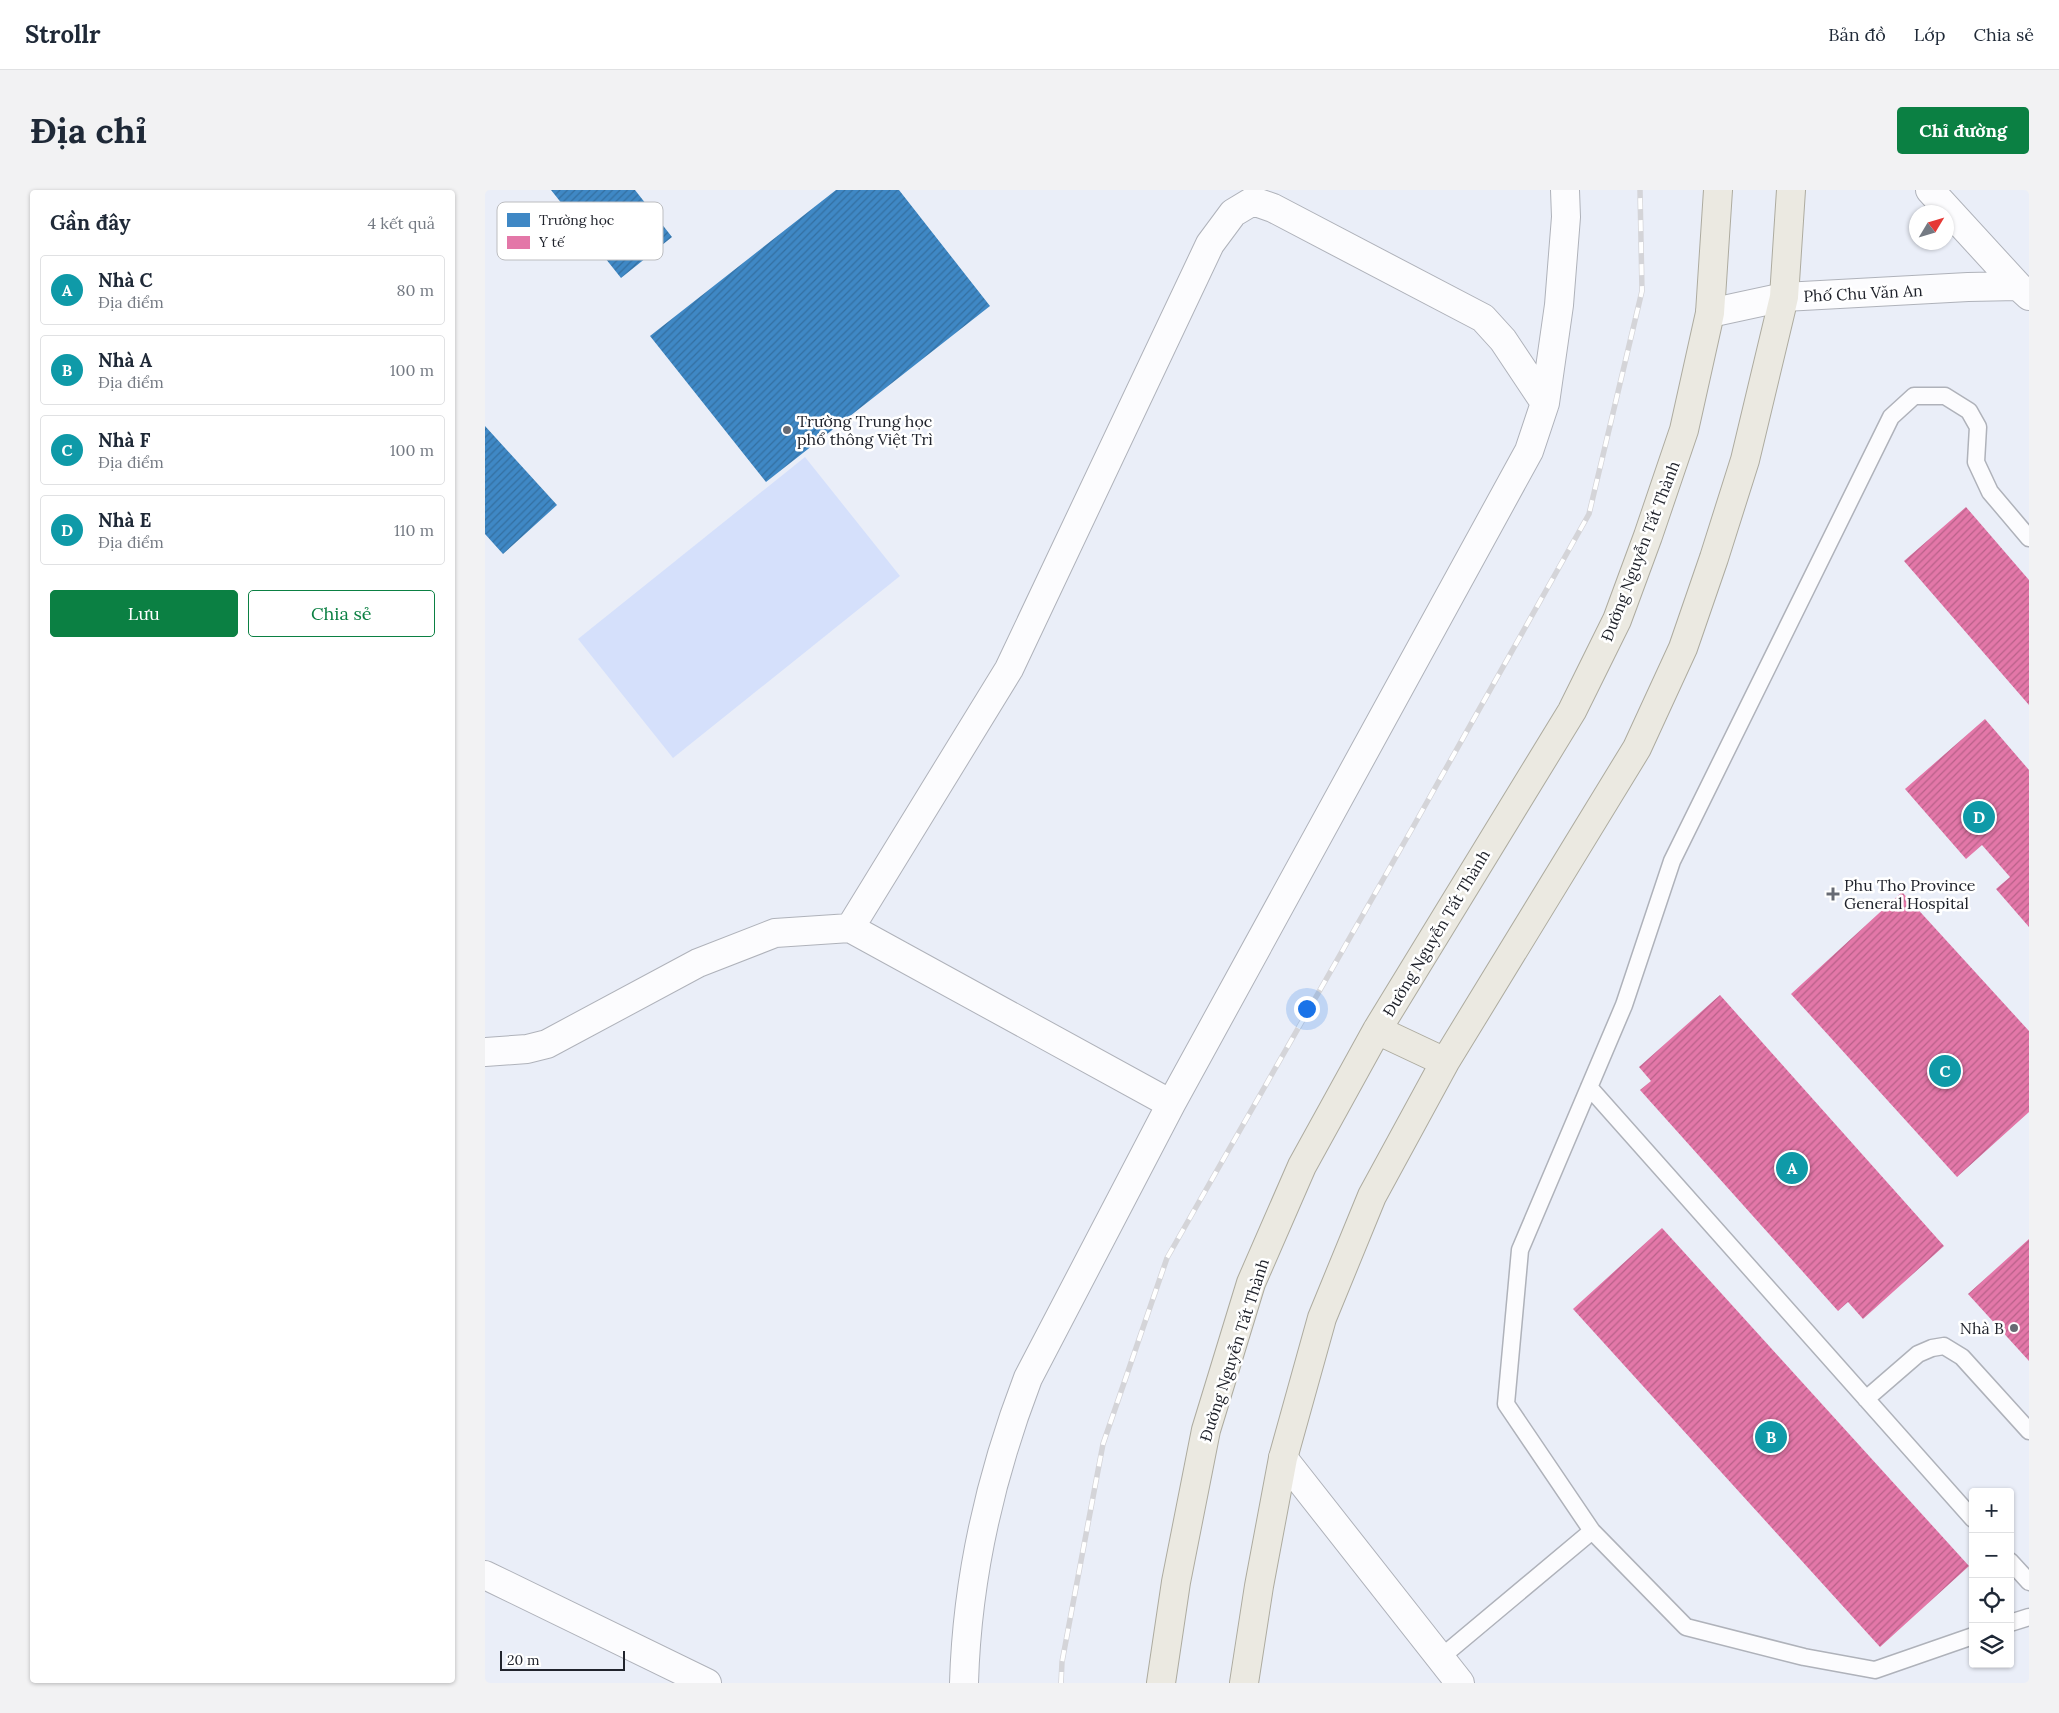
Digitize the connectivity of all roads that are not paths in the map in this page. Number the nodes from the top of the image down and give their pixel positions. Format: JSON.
{"nodes":[{"id":1,"x":1565,"y":190,"type":"edge"},
{"id":2,"x":1718,"y":190,"type":"edge"},
{"id":3,"x":1791,"y":190,"type":"edge"},
{"id":4,"x":1930,"y":190,"type":"edge"},
{"id":5,"x":1255,"y":195,"type":"edge"},
{"id":6,"x":2023,"y":291,"type":"edge"},
{"id":7,"x":1784,"y":298,"type":"junction"},
{"id":8,"x":1710,"y":313,"type":"junction"},
{"id":9,"x":1545,"y":403,"type":"junction"},
{"id":10,"x":2029,"y":538,"type":"edge"},
{"id":11,"x":850,"y":928,"type":"junction"},
{"id":12,"x":1377,"y":1030,"type":"junction"},
{"id":13,"x":485,"y":1052,"type":"edge"},
{"id":14,"x":1445,"y":1062,"type":"junction"},
{"id":15,"x":1589,"y":1087,"type":"junction"},
{"id":16,"x":1171,"y":1104,"type":"junction"},
{"id":17,"x":1866,"y":1399,"type":"junction"},
{"id":18,"x":2029,"y":1431,"type":"edge"},
{"id":19,"x":1283,"y":1458,"type":"junction"},
{"id":20,"x":1969,"y":1514,"type":"edge"},
{"id":21,"x":1593,"y":1531,"type":"junction"},
{"id":22,"x":2014,"y":1565,"type":"edge"},
{"id":23,"x":485,"y":1575,"type":"edge"},
{"id":24,"x":2029,"y":1582,"type":"edge"},
{"id":25,"x":2029,"y":1617,"type":"edge"},
{"id":26,"x":2014,"y":1622,"type":"edge"},
{"id":27,"x":1969,"y":1637,"type":"edge"},
{"id":28,"x":1439,"y":1659,"type":"junction"},
{"id":29,"x":707,"y":1683,"type":"edge"},
{"id":30,"x":964,"y":1683,"type":"edge"},
{"id":31,"x":1161,"y":1683,"type":"edge"},
{"id":32,"x":1244,"y":1683,"type":"edge"},
{"id":33,"x":1459,"y":1683,"type":"edge"}],
"edges":[{"from":1,"to":9,"type":"street"},
{"from":2,"to":8,"type":"main road","name":"Đường Nguyễn Tất Thành"},
{"from":3,"to":7,"type":"main road"},
{"from":4,"to":6,"type":"street","name":"Phố Chu Văn An"},
{"from":5,"to":9,"type":"street"},
{"from":5,"to":11,"type":"street"},
{"from":6,"to":7,"type":"street","name":"Phố Chu Văn An"},
{"from":7,"to":8,"type":"street","name":"Phố Chu Văn An"},
{"from":7,"to":14,"type":"main road"},
{"from":8,"to":12,"type":"main road","name":"Đường Nguyễn Tất Thành"},
{"from":9,"to":16,"type":"street"},
{"from":10,"to":15,"type":"lane"},
{"from":11,"to":13,"type":"street"},
{"from":11,"to":16,"type":"street"},
{"from":12,"to":14,"type":"main road"},
{"from":12,"to":31,"type":"main road","name":"Đường Nguyễn Tất Thành"},
{"from":14,"to":19,"type":"main road"},
{"from":15,"to":17,"type":"lane"},
{"from":15,"to":21,"type":"lane"},
{"from":16,"to":30,"type":"street"},
{"from":17,"to":18,"type":"lane"},
{"from":17,"to":20,"type":"lane"},
{"from":19,"to":28,"type":"street"},
{"from":19,"to":32,"type":"main road"},
{"from":21,"to":27,"type":"lane"},
{"from":21,"to":28,"type":"lane"},
{"from":22,"to":24,"type":"lane"},
{"from":23,"to":29,"type":"street"},
{"from":25,"to":26,"type":"lane"},
{"from":28,"to":33,"type":"street"}]}
